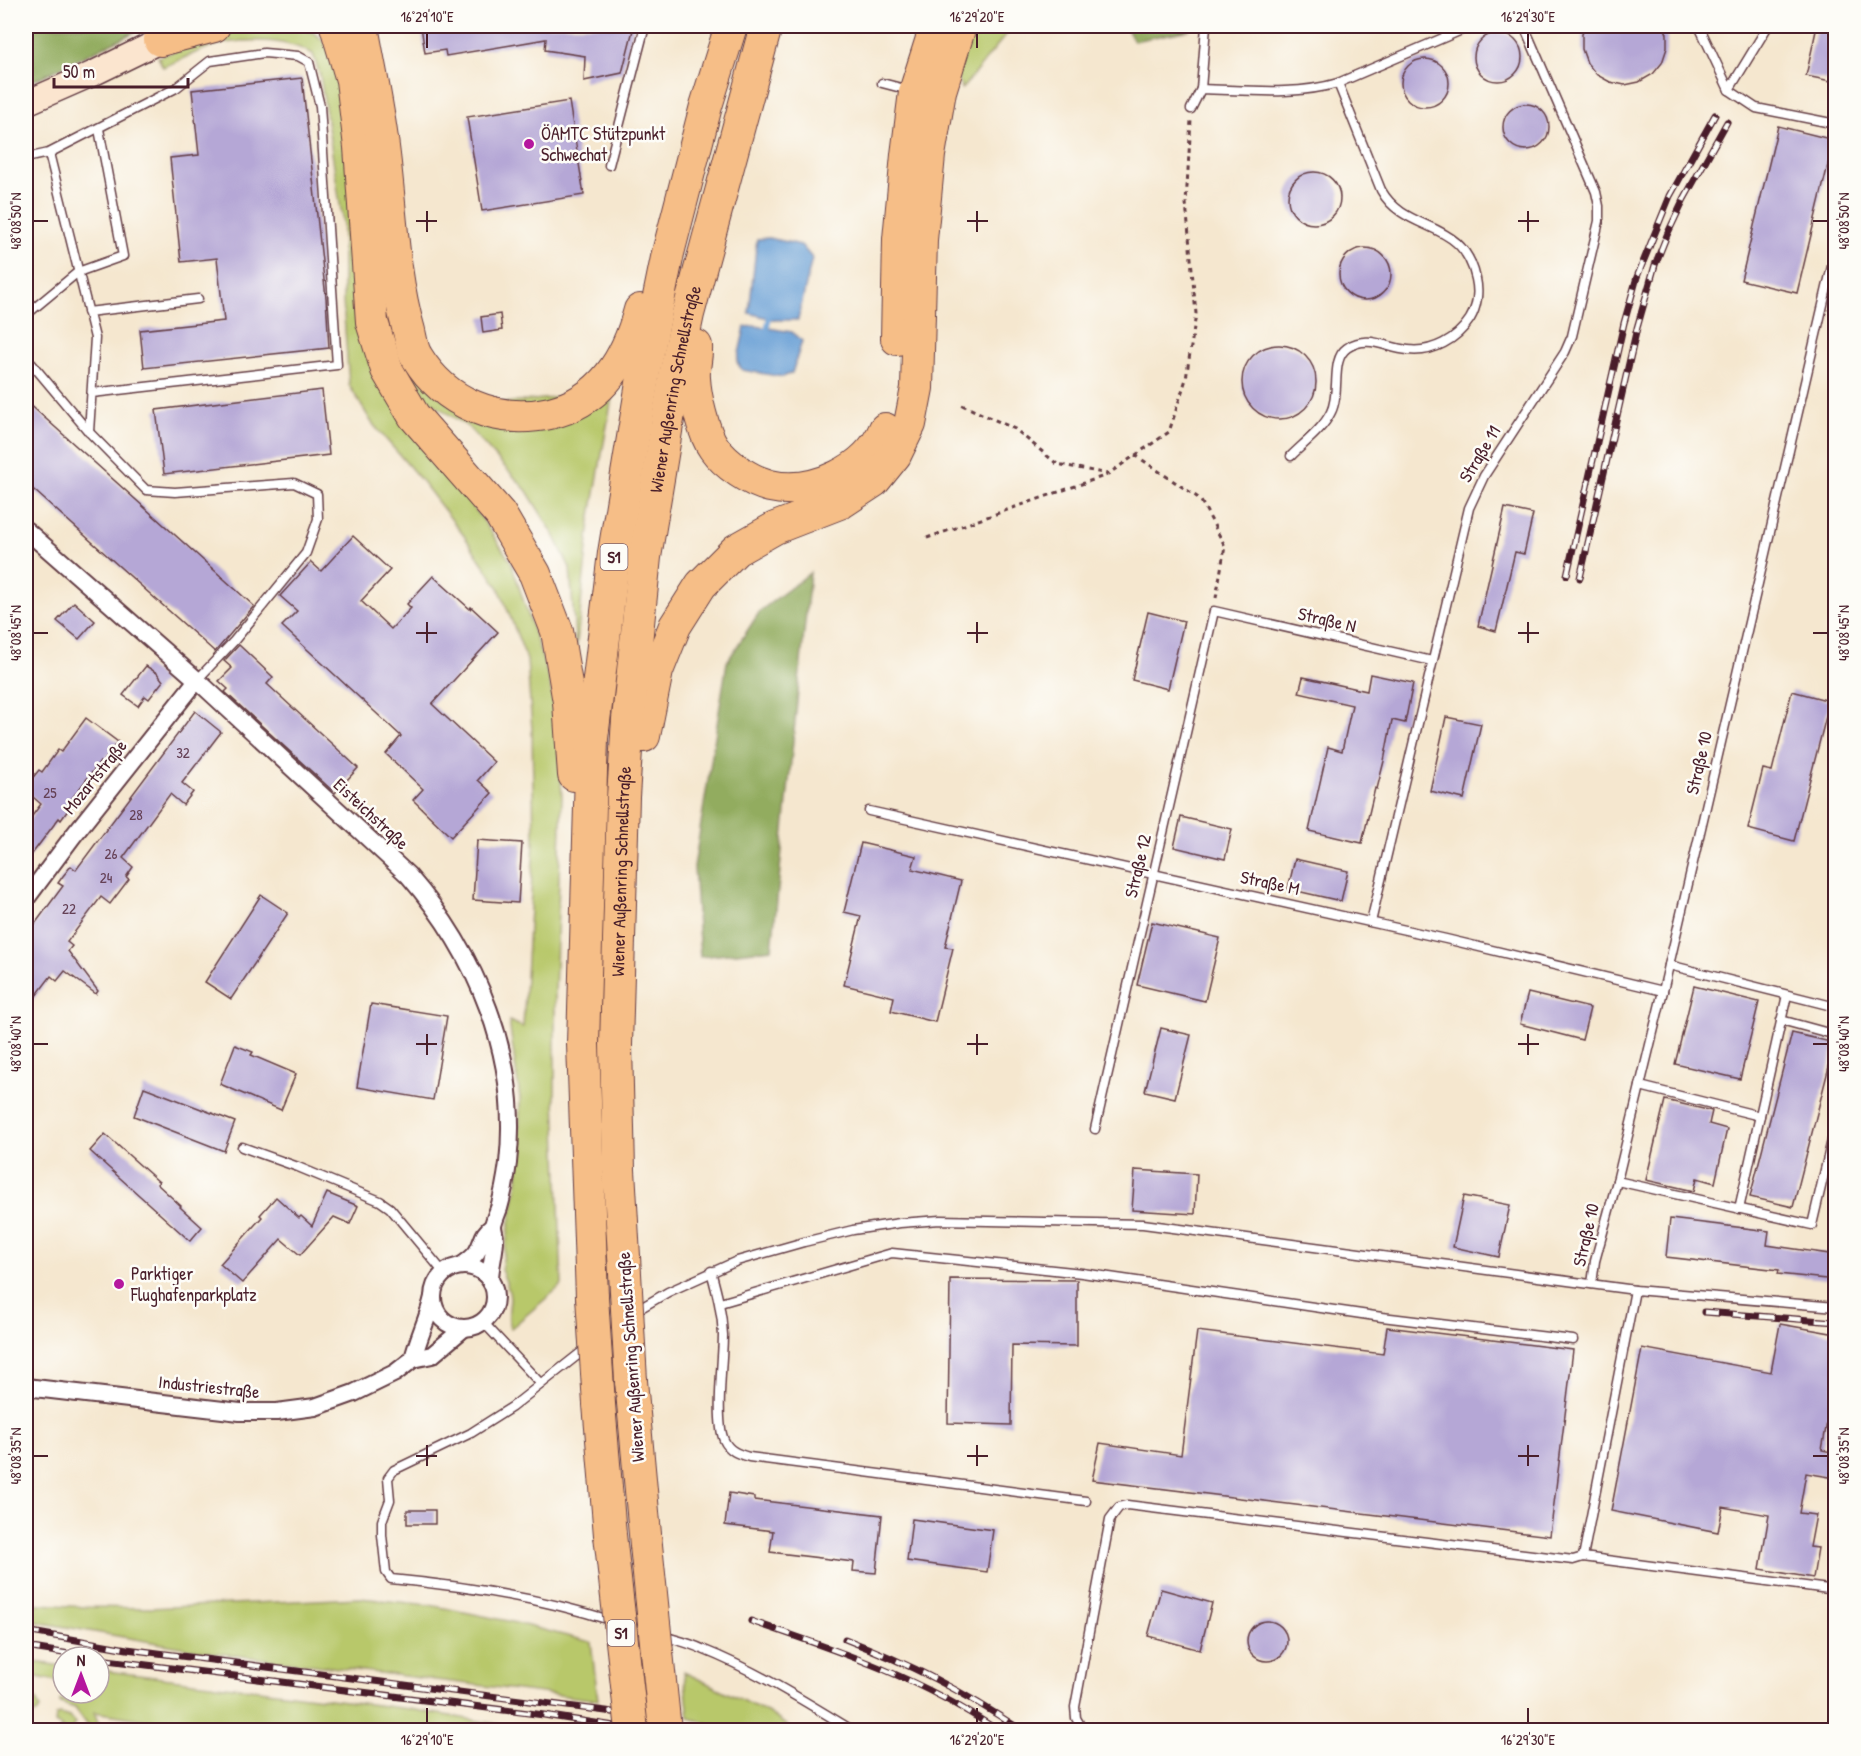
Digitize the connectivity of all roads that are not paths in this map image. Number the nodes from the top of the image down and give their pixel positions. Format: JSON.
{"nodes":[{"id":1,"x":193,"y":26,"type":"edge"},
{"id":2,"x":214,"y":26,"type":"edge"},
{"id":3,"x":645,"y":26,"type":"edge"},
{"id":4,"x":731,"y":26,"type":"edge"},
{"id":5,"x":766,"y":26,"type":"edge"},
{"id":6,"x":936,"y":26,"type":"edge"},
{"id":7,"x":960,"y":26,"type":"edge"},
{"id":8,"x":1206,"y":26,"type":"edge"},
{"id":9,"x":1471,"y":26,"type":"edge"},
{"id":10,"x":1524,"y":26,"type":"edge"},
{"id":11,"x":1699,"y":26,"type":"edge"},
{"id":12,"x":1768,"y":26,"type":"edge"},
{"id":13,"x":340,"y":27,"type":"edge"},
{"id":14,"x":160,"y":40,"type":"junction"},
{"id":15,"x":882,"y":83,"type":"dead end"},
{"id":16,"x":1338,"y":83,"type":"junction"},
{"id":17,"x":1202,"y":89,"type":"junction"},
{"id":18,"x":1729,"y":90,"type":"junction"},
{"id":19,"x":915,"y":92,"type":"junction"},
{"id":20,"x":26,"y":103,"type":"edge"},
{"id":21,"x":1191,"y":109,"type":"road end"},
{"id":22,"x":1836,"y":124,"type":"edge"},
{"id":23,"x":99,"y":129,"type":"junction"},
{"id":24,"x":49,"y":153,"type":"junction"},
{"id":25,"x":26,"y":158,"type":"edge"},
{"id":26,"x":609,"y":165,"type":"dead end"},
{"id":27,"x":1836,"y":249,"type":"edge"},
{"id":28,"x":668,"y":253,"type":"junction"},
{"id":29,"x":78,"y":272,"type":"junction"},
{"id":30,"x":198,"y":299,"type":"dead end"},
{"id":31,"x":88,"y":312,"type":"junction"},
{"id":32,"x":688,"y":314,"type":"junction"},
{"id":33,"x":26,"y":315,"type":"edge"},
{"id":34,"x":26,"y":357,"type":"edge"},
{"id":35,"x":92,"y":393,"type":"junction"},
{"id":36,"x":89,"y":432,"type":"junction"},
{"id":37,"x":1291,"y":456,"type":"dead end"},
{"id":38,"x":26,"y":530,"type":"edge"},
{"id":39,"x":1214,"y":611,"type":"joint"},
{"id":40,"x":1432,"y":661,"type":"junction"},
{"id":41,"x":197,"y":680,"type":"junction"},
{"id":42,"x":623,"y":797,"type":"junction"},
{"id":43,"x":869,"y":811,"type":"dead end"},
{"id":44,"x":588,"y":864,"type":"junction"},
{"id":45,"x":1154,"y":874,"type":"junction"},
{"id":46,"x":26,"y":899,"type":"edge"},
{"id":47,"x":1371,"y":922,"type":"junction"},
{"id":48,"x":1669,"y":965,"type":"junction"},
{"id":49,"x":1663,"y":991,"type":"junction"},
{"id":50,"x":1787,"y":995,"type":"junction"},
{"id":51,"x":1836,"y":1007,"type":"edge"},
{"id":52,"x":1781,"y":1020,"type":"junction"},
{"id":53,"x":1836,"y":1035,"type":"edge"},
{"id":54,"x":1640,"y":1086,"type":"junction"},
{"id":55,"x":1760,"y":1116,"type":"junction"},
{"id":56,"x":1836,"y":1123,"type":"edge"},
{"id":57,"x":1095,"y":1129,"type":"dead end"},
{"id":58,"x":242,"y":1147,"type":"dead end"},
{"id":59,"x":1617,"y":1181,"type":"junction"},
{"id":60,"x":1739,"y":1209,"type":"junction"},
{"id":61,"x":493,"y":1226,"type":"junction"},
{"id":62,"x":461,"y":1266,"type":"junction"},
{"id":63,"x":711,"y":1271,"type":"junction"},
{"id":64,"x":444,"y":1273,"type":"junction"},
{"id":65,"x":490,"y":1280,"type":"junction"},
{"id":66,"x":1592,"y":1284,"type":"junction"},
{"id":67,"x":1635,"y":1290,"type":"junction"},
{"id":68,"x":433,"y":1298,"type":"junction"},
{"id":69,"x":720,"y":1303,"type":"junction"},
{"id":70,"x":1836,"y":1307,"type":"edge"},
{"id":71,"x":621,"y":1321,"type":"dead end"},
{"id":72,"x":483,"y":1322,"type":"junction"},
{"id":73,"x":464,"y":1328,"type":"junction"},
{"id":74,"x":604,"y":1334,"type":"dead end"},
{"id":75,"x":1573,"y":1340,"type":"dead end"},
{"id":76,"x":413,"y":1359,"type":"junction"},
{"id":77,"x":541,"y":1384,"type":"junction"},
{"id":78,"x":26,"y":1387,"type":"edge"},
{"id":79,"x":1086,"y":1501,"type":"dead end"},
{"id":80,"x":1582,"y":1557,"type":"junction"},
{"id":81,"x":1836,"y":1590,"type":"edge"},
{"id":82,"x":634,"y":1627,"type":"dead end"},
{"id":83,"x":645,"y":1631,"type":"dead end"},
{"id":84,"x":632,"y":1731,"type":"edge"},
{"id":85,"x":665,"y":1731,"type":"edge"},
{"id":86,"x":852,"y":1731,"type":"edge"},
{"id":87,"x":1083,"y":1731,"type":"edge"}],
"edges":[{"from":1,"to":14,"type":"main road"},
{"from":2,"to":14,"type":"highway"},
{"from":3,"to":26,"type":"lane"},
{"from":4,"to":28,"type":"highway","name":"Wiener Außenring Schnellstraße","number":"S1"},
{"from":5,"to":32,"type":"highway","name":"Wiener Außenring Schnellstraße","number":"S1"},
{"from":6,"to":19,"type":"highway"},
{"from":7,"to":42,"type":"highway"},
{"from":8,"to":17,"type":"lane"},
{"from":9,"to":16,"type":"lane"},
{"from":10,"to":40,"type":"lane","name":"Straße 11"},
{"from":11,"to":18,"type":"lane"},
{"from":12,"to":18,"type":"lane"},
{"from":13,"to":28,"type":"highway"},
{"from":13,"to":44,"type":"highway"},
{"from":14,"to":20,"type":"main road"},
{"from":15,"to":19,"type":"lane"},
{"from":16,"to":17,"type":"lane"},
{"from":16,"to":37,"type":"lane"},
{"from":17,"to":21,"type":"lane"},
{"from":18,"to":22,"type":"lane"},
{"from":19,"to":32,"type":"highway"},
{"from":23,"to":24,"type":"lane"},
{"from":23,"to":29,"type":"lane"},
{"from":23,"to":35,"type":"lane"},
{"from":24,"to":25,"type":"lane"},
{"from":24,"to":29,"type":"lane"},
{"from":27,"to":48,"type":"lane","name":"Straße 10"},
{"from":28,"to":44,"type":"highway","name":"Wiener Außenring Schnellstraße","number":"S1"},
{"from":29,"to":31,"type":"lane"},
{"from":29,"to":33,"type":"lane"},
{"from":30,"to":31,"type":"lane"},
{"from":31,"to":35,"type":"lane"},
{"from":32,"to":42,"type":"highway","name":"Wiener Außenring Schnellstraße","number":"S1"},
{"from":34,"to":36,"type":"lane"},
{"from":35,"to":36,"type":"lane"},
{"from":36,"to":41,"type":"lane"},
{"from":38,"to":41,"type":"street","name":"Eisteichstraße"},
{"from":39,"to":40,"type":"lane","name":"Straße N"},
{"from":39,"to":45,"type":"lane","name":"Straße 12"},
{"from":40,"to":47,"type":"lane","name":"Straße 11"},
{"from":41,"to":46,"type":"street","name":"Mozartstraße"},
{"from":41,"to":61,"type":"street","name":"Eisteichstraße"},
{"from":42,"to":85,"type":"highway","name":"Wiener Außenring Schnellstraße","number":"S1","bridge":true},
{"from":43,"to":45,"type":"lane","name":"Straße M"},
{"from":44,"to":84,"type":"highway","name":"Wiener Außenring Schnellstraße","number":"S1","bridge":true},
{"from":45,"to":47,"type":"lane","name":"Straße M"},
{"from":45,"to":57,"type":"lane","name":"Straße 12"},
{"from":47,"to":49,"type":"lane","name":"Straße M"},
{"from":48,"to":49,"type":"lane","name":"Straße 10"},
{"from":48,"to":50,"type":"lane"},
{"from":49,"to":54,"type":"lane","name":"Straße 10"},
{"from":50,"to":51,"type":"lane"},
{"from":50,"to":52,"type":"lane"},
{"from":52,"to":53,"type":"lane"},
{"from":52,"to":55,"type":"lane"},
{"from":54,"to":55,"type":"lane"},
{"from":54,"to":59,"type":"lane","name":"Straße 10"},
{"from":55,"to":60,"type":"lane"},
{"from":56,"to":60,"type":"lane"},
{"from":58,"to":64,"type":"lane"},
{"from":59,"to":60,"type":"lane"},
{"from":59,"to":66,"type":"lane","name":"Straße 10"},
{"from":61,"to":62,"type":"street","name":"Eisteichstraße"},
{"from":61,"to":65,"type":"street","name":"Eisteichstraße"},
{"from":62,"to":64,"type":"street"},
{"from":62,"to":65,"type":"street"},
{"from":63,"to":66,"type":"lane"},
{"from":63,"to":69,"type":"lane"},
{"from":63,"to":71,"type":"lane"},
{"from":64,"to":68,"type":"street"},
{"from":65,"to":72,"type":"street"},
{"from":66,"to":67,"type":"lane"},
{"from":67,"to":70,"type":"lane"},
{"from":67,"to":80,"type":"lane"},
{"from":68,"to":73,"type":"street"},
{"from":68,"to":76,"type":"street"},
{"from":69,"to":75,"type":"lane"},
{"from":69,"to":79,"type":"lane"},
{"from":72,"to":73,"type":"street"},
{"from":72,"to":77,"type":"lane"},
{"from":73,"to":76,"type":"street","name":"Industriestraße"},
{"from":74,"to":77,"type":"lane"},
{"from":76,"to":78,"type":"street","name":"Industriestraße"},
{"from":77,"to":82,"type":"lane"},
{"from":80,"to":81,"type":"lane"},
{"from":80,"to":87,"type":"lane"},
{"from":83,"to":86,"type":"lane"}]}
